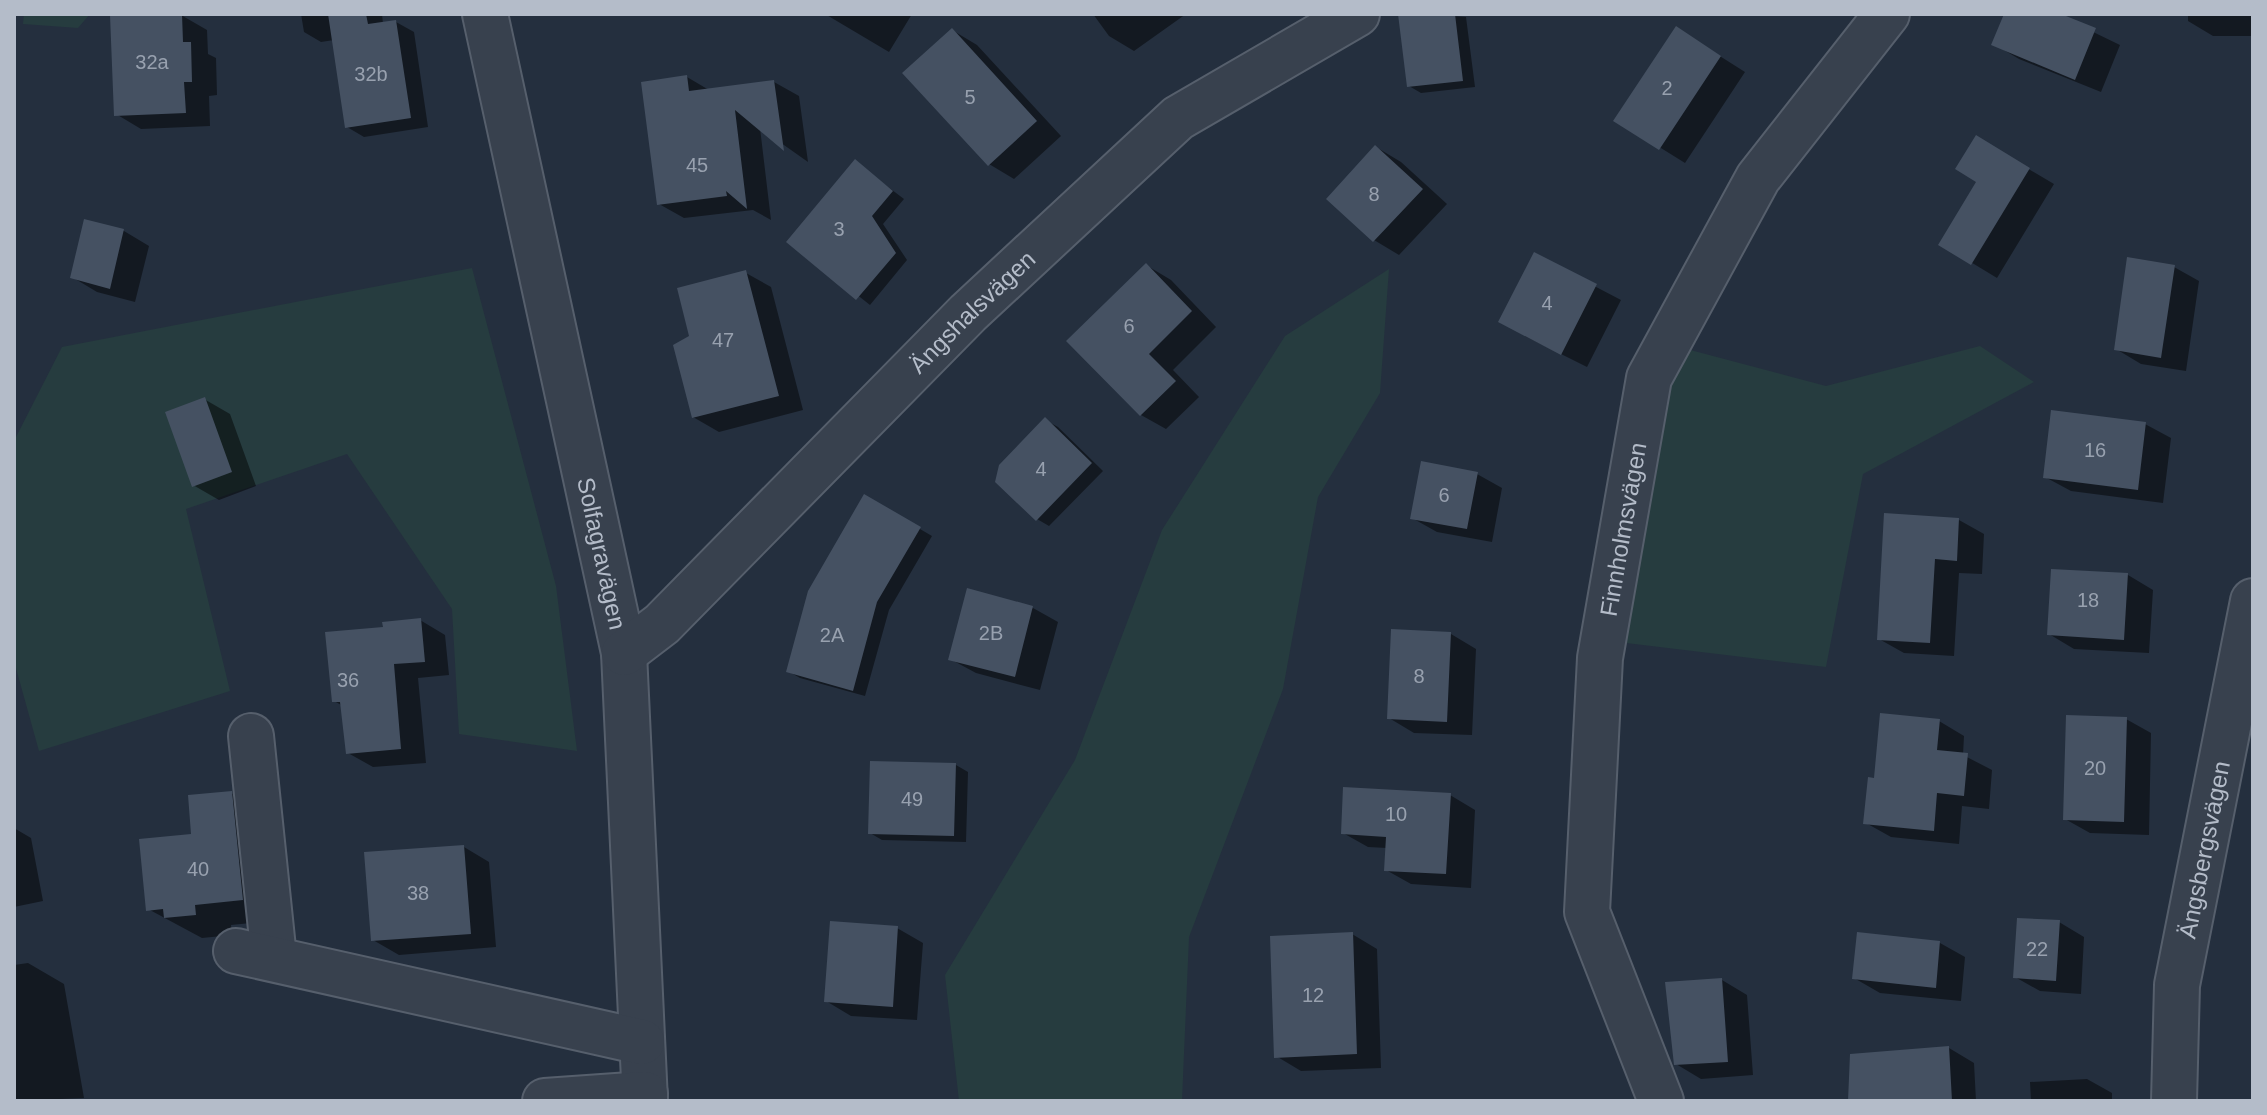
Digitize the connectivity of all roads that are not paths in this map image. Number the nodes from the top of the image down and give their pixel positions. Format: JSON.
{"nodes":[{"id":1,"x":485,"y":14,"type":"edge"},
{"id":2,"x":1357,"y":14,"type":"edge"},
{"id":3,"x":1887,"y":14,"type":"edge"},
{"id":4,"x":2253,"y":601,"type":"edge"},
{"id":5,"x":624,"y":653,"type":"junction"},
{"id":6,"x":251,"y":736,"type":"dead end"},
{"id":7,"x":642,"y":1042,"type":"junction"},
{"id":8,"x":645,"y":1098,"type":"edge"},
{"id":9,"x":545,"y":1101,"type":"edge"},
{"id":10,"x":1661,"y":1101,"type":"edge"},
{"id":11,"x":2174,"y":1101,"type":"edge"}],
"edges":[{"from":1,"to":5,"type":"street","name":"Solfagravägen"},
{"from":2,"to":5,"type":"street","name":"Ängshalsvägen"},
{"from":3,"to":10,"type":"street","name":"Finnholmsvägen"},
{"from":4,"to":11,"type":"street","name":"Ängsbergsvägen"},
{"from":5,"to":7,"type":"street","name":"Solfagravägen"},
{"from":6,"to":7,"type":"street"},
{"from":7,"to":8,"type":"street","name":"Solfagravägen"},
{"from":8,"to":9,"type":"street"}]}
